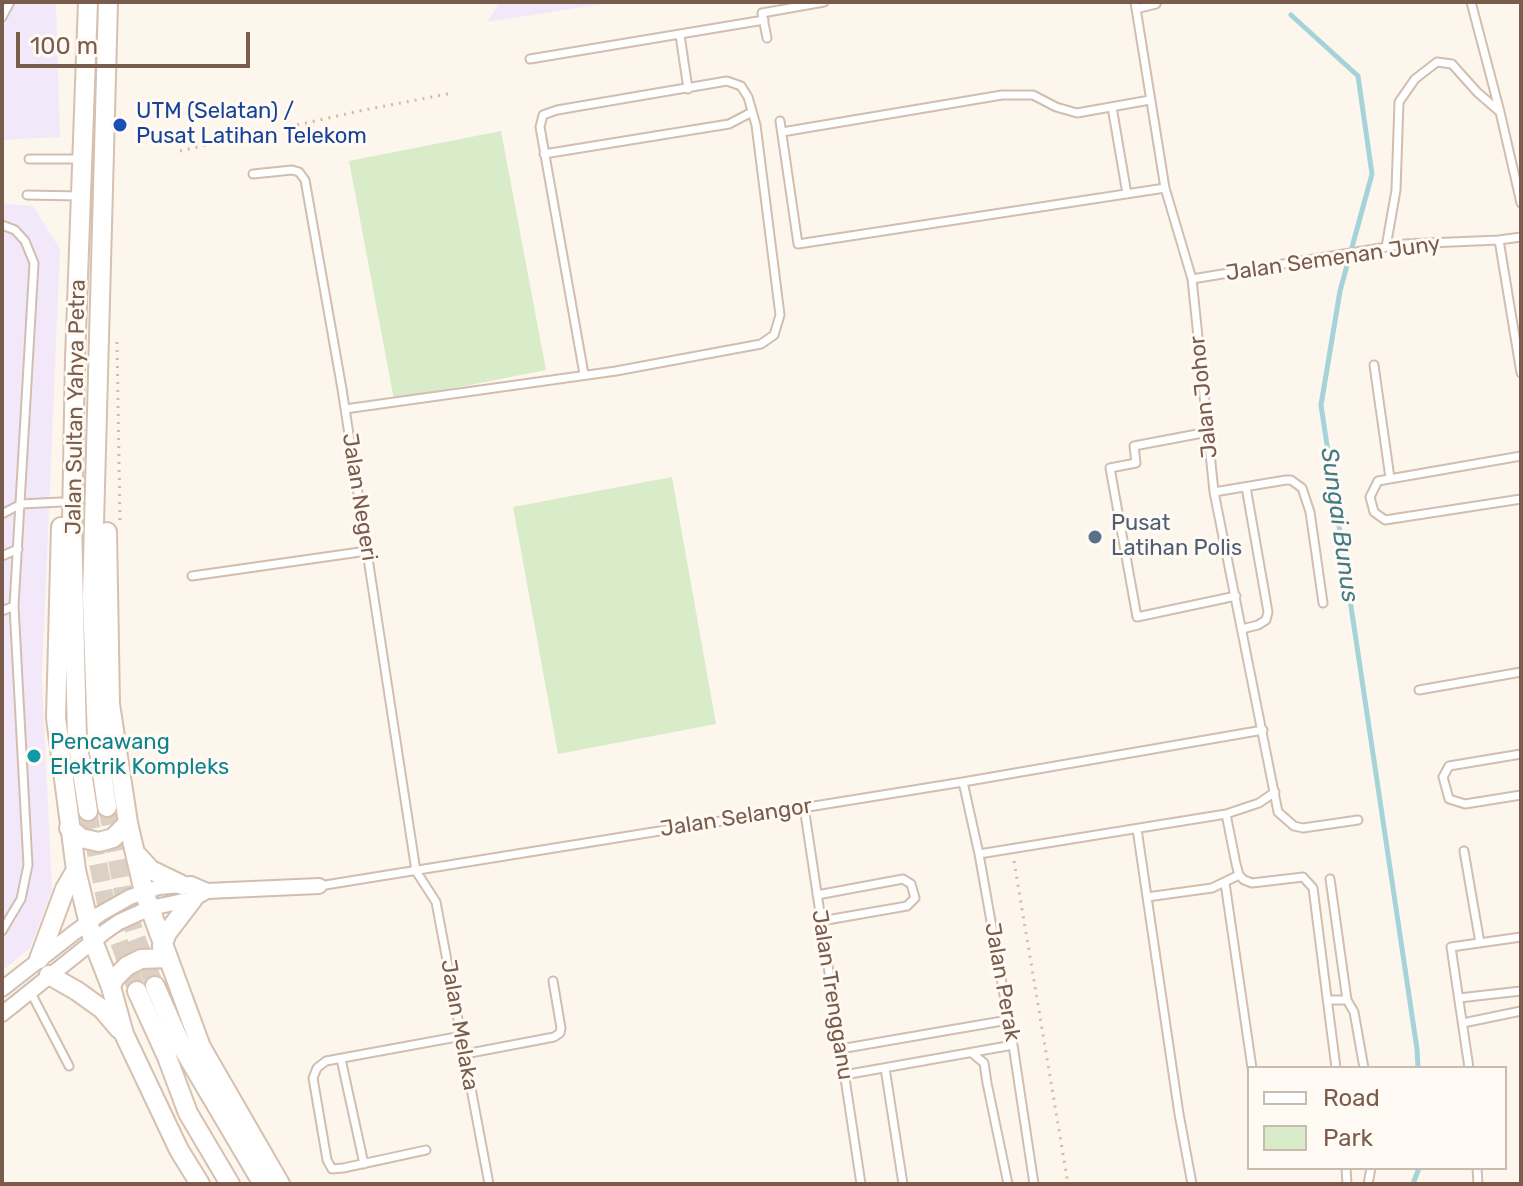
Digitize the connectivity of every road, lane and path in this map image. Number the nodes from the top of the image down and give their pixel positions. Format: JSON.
{"nodes":[{"id":1,"x":10,"y":2,"type":"edge"},
{"id":2,"x":88,"y":2,"type":"edge"},
{"id":3,"x":108,"y":2,"type":"edge"},
{"id":4,"x":824,"y":2,"type":"edge"},
{"id":5,"x":1157,"y":2,"type":"edge"},
{"id":6,"x":1471,"y":2,"type":"edge"},
{"id":7,"x":1136,"y":5,"type":"edge"},
{"id":8,"x":763,"y":16,"type":"junction"},
{"id":9,"x":2,"y":17,"type":"edge"},
{"id":10,"x":680,"y":35,"type":"junction"},
{"id":11,"x":767,"y":38,"type":"dead end"},
{"id":12,"x":530,"y":59,"type":"dead end"},
{"id":13,"x":688,"y":89,"type":"junction"},
{"id":14,"x":453,"y":93,"type":"dead end"},
{"id":15,"x":1150,"y":100,"type":"junction"},
{"id":16,"x":1112,"y":107,"type":"junction"},
{"id":17,"x":752,"y":112,"type":"junction"},
{"id":18,"x":1500,"y":112,"type":"junction"},
{"id":19,"x":780,"y":121,"type":"dead end"},
{"id":20,"x":782,"y":132,"type":"junction"},
{"id":21,"x":180,"y":151,"type":"dead end"},
{"id":22,"x":544,"y":154,"type":"junction"},
{"id":23,"x":29,"y":159,"type":"dead end"},
{"id":24,"x":83,"y":159,"type":"junction"},
{"id":25,"x":253,"y":174,"type":"dead end"},
{"id":26,"x":1165,"y":188,"type":"junction"},
{"id":27,"x":1127,"y":194,"type":"junction"},
{"id":28,"x":27,"y":195,"type":"dead end"},
{"id":29,"x":82,"y":196,"type":"junction"},
{"id":30,"x":1521,"y":203,"type":"edge"},
{"id":31,"x":2,"y":225,"type":"edge"},
{"id":32,"x":1521,"y":237,"type":"edge"},
{"id":33,"x":1499,"y":240,"type":"junction"},
{"id":34,"x":1386,"y":247,"type":"junction"},
{"id":35,"x":1192,"y":279,"type":"junction"},
{"id":36,"x":117,"y":340,"type":"dead end"},
{"id":37,"x":1374,"y":365,"type":"dead end"},
{"id":38,"x":1521,"y":373,"type":"edge"},
{"id":39,"x":584,"y":374,"type":"junction"},
{"id":40,"x":345,"y":409,"type":"junction"},
{"id":41,"x":1208,"y":432,"type":"junction"},
{"id":42,"x":74,"y":446,"type":"junction"},
{"id":43,"x":1521,"y":456,"type":"edge"},
{"id":44,"x":97,"y":458,"type":"junction"},
{"id":45,"x":1390,"y":478,"type":"junction"},
{"id":46,"x":1246,"y":487,"type":"junction"},
{"id":47,"x":1214,"y":492,"type":"junction"},
{"id":48,"x":1521,"y":499,"type":"edge"},
{"id":49,"x":61,"y":502,"type":"junction"},
{"id":50,"x":21,"y":504,"type":"junction"},
{"id":51,"x":2,"y":514,"type":"edge"},
{"id":52,"x":120,"y":526,"type":"dead end"},
{"id":53,"x":18,"y":549,"type":"junction"},
{"id":54,"x":367,"y":551,"type":"junction"},
{"id":55,"x":2,"y":556,"type":"edge"},
{"id":56,"x":192,"y":576,"type":"dead end"},
{"id":57,"x":1236,"y":596,"type":"junction"},
{"id":58,"x":1323,"y":603,"type":"dead end"},
{"id":59,"x":14,"y":606,"type":"junction"},
{"id":60,"x":2,"y":611,"type":"edge"},
{"id":61,"x":1242,"y":629,"type":"junction"},
{"id":62,"x":1521,"y":672,"type":"edge"},
{"id":63,"x":1419,"y":690,"type":"dead end"},
{"id":64,"x":1263,"y":730,"type":"junction"},
{"id":65,"x":1521,"y":754,"type":"edge"},
{"id":66,"x":963,"y":782,"type":"junction"},
{"id":67,"x":1275,"y":792,"type":"junction"},
{"id":68,"x":1521,"y":795,"type":"edge"},
{"id":69,"x":804,"y":807,"type":"junction"},
{"id":70,"x":1226,"y":814,"type":"junction"},
{"id":71,"x":1358,"y":820,"type":"dead end"},
{"id":72,"x":128,"y":823,"type":"junction"},
{"id":73,"x":69,"y":828,"type":"junction"},
{"id":74,"x":1137,"y":829,"type":"junction"},
{"id":75,"x":1012,"y":849,"type":"junction"},
{"id":76,"x":1464,"y":851,"type":"dead end"},
{"id":77,"x":136,"y":854,"type":"junction"},
{"id":78,"x":979,"y":854,"type":"junction"},
{"id":79,"x":76,"y":870,"type":"junction"},
{"id":80,"x":416,"y":871,"type":"junction"},
{"id":81,"x":1239,"y":875,"type":"junction"},
{"id":82,"x":1330,"y":879,"type":"dead end"},
{"id":83,"x":1225,"y":883,"type":"junction"},
{"id":84,"x":319,"y":886,"type":"joint"},
{"id":85,"x":194,"y":891,"type":"junction"},
{"id":86,"x":817,"y":895,"type":"junction"},
{"id":87,"x":1147,"y":897,"type":"junction"},
{"id":88,"x":147,"y":900,"type":"junction"},
{"id":89,"x":821,"y":921,"type":"junction"},
{"id":90,"x":88,"y":922,"type":"junction"},
{"id":91,"x":2,"y":931,"type":"edge"},
{"id":92,"x":1521,"y":937,"type":"edge"},
{"id":93,"x":93,"y":941,"type":"junction"},
{"id":94,"x":1480,"y":943,"type":"junction"},
{"id":95,"x":165,"y":952,"type":"junction"},
{"id":96,"x":44,"y":967,"type":"junction"},
{"id":97,"x":553,"y":981,"type":"dead end"},
{"id":98,"x":111,"y":987,"type":"junction"},
{"id":99,"x":2,"y":989,"type":"edge"},
{"id":100,"x":30,"y":991,"type":"junction"},
{"id":101,"x":1521,"y":991,"type":"edge"},
{"id":102,"x":1459,"y":998,"type":"junction"},
{"id":103,"x":1328,"y":1000,"type":"junction"},
{"id":104,"x":1347,"y":1000,"type":"junction"},
{"id":105,"x":1521,"y":1011,"type":"edge"},
{"id":106,"x":2,"y":1014,"type":"edge"},
{"id":107,"x":1008,"y":1020,"type":"junction"},
{"id":108,"x":1463,"y":1023,"type":"junction"},
{"id":109,"x":124,"y":1034,"type":"junction"},
{"id":110,"x":462,"y":1036,"type":"junction"},
{"id":111,"x":1013,"y":1045,"type":"junction"},
{"id":112,"x":840,"y":1049,"type":"junction"},
{"id":113,"x":972,"y":1053,"type":"junction"},
{"id":114,"x":465,"y":1054,"type":"junction"},
{"id":115,"x":341,"y":1059,"type":"junction"},
{"id":116,"x":69,"y":1066,"type":"dead end"},
{"id":117,"x":1252,"y":1066,"type":"edge"},
{"id":118,"x":1336,"y":1066,"type":"edge"},
{"id":119,"x":1364,"y":1066,"type":"edge"},
{"id":120,"x":1469,"y":1066,"type":"edge"},
{"id":121,"x":885,"y":1068,"type":"junction"},
{"id":122,"x":844,"y":1075,"type":"junction"},
{"id":123,"x":426,"y":1150,"type":"dead end"},
{"id":124,"x":364,"y":1164,"type":"junction"},
{"id":125,"x":200,"y":1184,"type":"edge"},
{"id":126,"x":230,"y":1184,"type":"edge"},
{"id":127,"x":263,"y":1184,"type":"edge"},
{"id":128,"x":280,"y":1184,"type":"edge"},
{"id":129,"x":489,"y":1184,"type":"edge"},
{"id":130,"x":861,"y":1184,"type":"edge"},
{"id":131,"x":903,"y":1184,"type":"edge"},
{"id":132,"x":1008,"y":1184,"type":"edge"},
{"id":133,"x":1034,"y":1184,"type":"edge"},
{"id":134,"x":1068,"y":1184,"type":"edge"},
{"id":135,"x":1192,"y":1184,"type":"edge"}],
"edges":[{"from":1,"to":9,"type":"lane"},
{"from":2,"to":24,"type":"main road","name":"Jalan Sultan Yahya Petra"},
{"from":3,"to":44,"type":"main road","name":"Jalan Sultan Yahya Petra"},
{"from":4,"to":8,"type":"lane"},
{"from":5,"to":7,"type":"lane"},
{"from":6,"to":18,"type":"lane"},
{"from":7,"to":15,"type":"lane","name":"Jalan Johor"},
{"from":8,"to":10,"type":"lane"},
{"from":8,"to":11,"type":"lane"},
{"from":10,"to":12,"type":"lane"},
{"from":10,"to":13,"type":"lane"},
{"from":13,"to":17,"type":"lane"},
{"from":13,"to":22,"type":"lane"},
{"from":14,"to":21,"type":"path"},
{"from":15,"to":16,"type":"lane"},
{"from":15,"to":26,"type":"lane","name":"Jalan Johor"},
{"from":16,"to":20,"type":"lane"},
{"from":16,"to":27,"type":"lane"},
{"from":17,"to":22,"type":"lane"},
{"from":17,"to":39,"type":"lane"},
{"from":18,"to":30,"type":"lane"},
{"from":18,"to":34,"type":"lane"},
{"from":19,"to":20,"type":"lane"},
{"from":20,"to":27,"type":"lane"},
{"from":22,"to":39,"type":"lane"},
{"from":23,"to":24,"type":"lane"},
{"from":24,"to":29,"type":"main road","name":"Jalan Sultan Yahya Petra"},
{"from":25,"to":40,"type":"lane","name":"Jalan Negeri"},
{"from":26,"to":27,"type":"lane"},
{"from":26,"to":35,"type":"lane","name":"Jalan Johor"},
{"from":28,"to":29,"type":"lane"},
{"from":29,"to":42,"type":"main road","name":"Jalan Sultan Yahya Petra"},
{"from":31,"to":50,"type":"lane"},
{"from":32,"to":33,"type":"lane","name":"Jalan Semenan Juny"},
{"from":33,"to":34,"type":"lane","name":"Jalan Semenan Juny"},
{"from":33,"to":38,"type":"lane"},
{"from":34,"to":35,"type":"lane","name":"Jalan Semenan Juny"},
{"from":35,"to":41,"type":"lane","name":"Jalan Johor"},
{"from":36,"to":52,"type":"path"},
{"from":37,"to":45,"type":"lane"},
{"from":39,"to":40,"type":"lane"},
{"from":40,"to":54,"type":"lane","name":"Jalan Negeri"},
{"from":41,"to":47,"type":"lane","name":"Jalan Johor"},
{"from":41,"to":57,"type":"lane"},
{"from":42,"to":44,"type":"main road","name":"Jalan Sultan Yahya Petra"},
{"from":42,"to":49,"type":"main road"},
{"from":43,"to":45,"type":"lane"},
{"from":44,"to":72,"type":"main road"},
{"from":45,"to":48,"type":"lane"},
{"from":46,"to":47,"type":"lane"},
{"from":46,"to":58,"type":"lane"},
{"from":46,"to":61,"type":"lane"},
{"from":47,"to":57,"type":"lane","name":"Jalan Johor"},
{"from":49,"to":50,"type":"lane"},
{"from":49,"to":73,"type":"main road"},
{"from":50,"to":51,"type":"lane"},
{"from":50,"to":53,"type":"lane"},
{"from":53,"to":55,"type":"lane"},
{"from":53,"to":59,"type":"lane"},
{"from":54,"to":56,"type":"lane"},
{"from":54,"to":80,"type":"lane","name":"Jalan Negeri"},
{"from":57,"to":61,"type":"lane","name":"Jalan Johor"},
{"from":59,"to":60,"type":"lane"},
{"from":59,"to":91,"type":"lane"},
{"from":61,"to":64,"type":"lane","name":"Jalan Johor"},
{"from":62,"to":63,"type":"lane"},
{"from":64,"to":66,"type":"lane","name":"Jalan Selangor"},
{"from":64,"to":67,"type":"lane","name":"Jalan Johor"},
{"from":65,"to":68,"type":"lane"},
{"from":66,"to":69,"type":"lane","name":"Jalan Selangor"},
{"from":66,"to":78,"type":"lane","name":"Jalan Perak"},
{"from":67,"to":70,"type":"lane"},
{"from":67,"to":71,"type":"lane","name":"Jalan Johor"},
{"from":69,"to":80,"type":"lane","name":"Jalan Selangor"},
{"from":69,"to":86,"type":"lane","name":"Jalan Trengganu"},
{"from":70,"to":74,"type":"lane"},
{"from":70,"to":81,"type":"lane"},
{"from":72,"to":73,"type":"main road"},
{"from":72,"to":77,"type":"main road"},
{"from":73,"to":79,"type":"main road"},
{"from":74,"to":75,"type":"lane"},
{"from":74,"to":87,"type":"lane"},
{"from":75,"to":78,"type":"lane"},
{"from":75,"to":134,"type":"path"},
{"from":76,"to":94,"type":"lane"},
{"from":77,"to":85,"type":"main road"},
{"from":77,"to":88,"type":"main road"},
{"from":78,"to":107,"type":"lane","name":"Jalan Perak"},
{"from":79,"to":90,"type":"main road"},
{"from":79,"to":96,"type":"main road"},
{"from":80,"to":84,"type":"lane","name":"Jalan Selangor"},
{"from":80,"to":110,"type":"lane","name":"Jalan Melaka"},
{"from":81,"to":83,"type":"lane"},
{"from":81,"to":103,"type":"lane"},
{"from":82,"to":104,"type":"lane"},
{"from":83,"to":87,"type":"lane"},
{"from":83,"to":117,"type":"lane"},
{"from":84,"to":85,"type":"street","name":"Jalan Selangor"},
{"from":85,"to":88,"type":"street","name":"Jalan Selangor"},
{"from":85,"to":95,"type":"main road"},
{"from":86,"to":89,"type":"lane","name":"Jalan Trengganu"},
{"from":86,"to":89,"type":"lane"},
{"from":87,"to":135,"type":"lane"},
{"from":88,"to":90,"type":"street"},
{"from":88,"to":93,"type":"street"},
{"from":88,"to":95,"type":"main road"},
{"from":89,"to":112,"type":"lane","name":"Jalan Trengganu"},
{"from":90,"to":93,"type":"main road"},
{"from":90,"to":96,"type":"street"},
{"from":92,"to":94,"type":"lane"},
{"from":93,"to":96,"type":"street"},
{"from":93,"to":98,"type":"main road"},
{"from":94,"to":102,"type":"lane"},
{"from":95,"to":98,"type":"main road"},
{"from":95,"to":128,"type":"main road"},
{"from":96,"to":99,"type":"street"},
{"from":96,"to":100,"type":"street"},
{"from":96,"to":109,"type":"main road"},
{"from":97,"to":114,"type":"lane"},
{"from":98,"to":109,"type":"main road"},
{"from":100,"to":106,"type":"street"},
{"from":100,"to":116,"type":"lane"},
{"from":101,"to":102,"type":"lane"},
{"from":102,"to":108,"type":"lane"},
{"from":103,"to":104,"type":"lane"},
{"from":103,"to":118,"type":"lane"},
{"from":104,"to":119,"type":"lane"},
{"from":105,"to":108,"type":"lane"},
{"from":107,"to":111,"type":"lane","name":"Jalan Perak"},
{"from":107,"to":112,"type":"lane"},
{"from":108,"to":120,"type":"lane"},
{"from":109,"to":125,"type":"main road"},
{"from":110,"to":114,"type":"lane","name":"Jalan Melaka"},
{"from":110,"to":115,"type":"lane"},
{"from":111,"to":113,"type":"lane"},
{"from":111,"to":133,"type":"lane","name":"Jalan Perak"},
{"from":112,"to":122,"type":"lane","name":"Jalan Trengganu"},
{"from":113,"to":121,"type":"lane"},
{"from":113,"to":132,"type":"lane"},
{"from":114,"to":129,"type":"lane","name":"Jalan Melaka"},
{"from":115,"to":124,"type":"lane"},
{"from":115,"to":124,"type":"lane"},
{"from":121,"to":122,"type":"lane"},
{"from":121,"to":131,"type":"lane"},
{"from":122,"to":130,"type":"lane","name":"Jalan Trengganu"},
{"from":123,"to":124,"type":"lane"},
{"from":126,"to":127,"type":"main road"}]}
